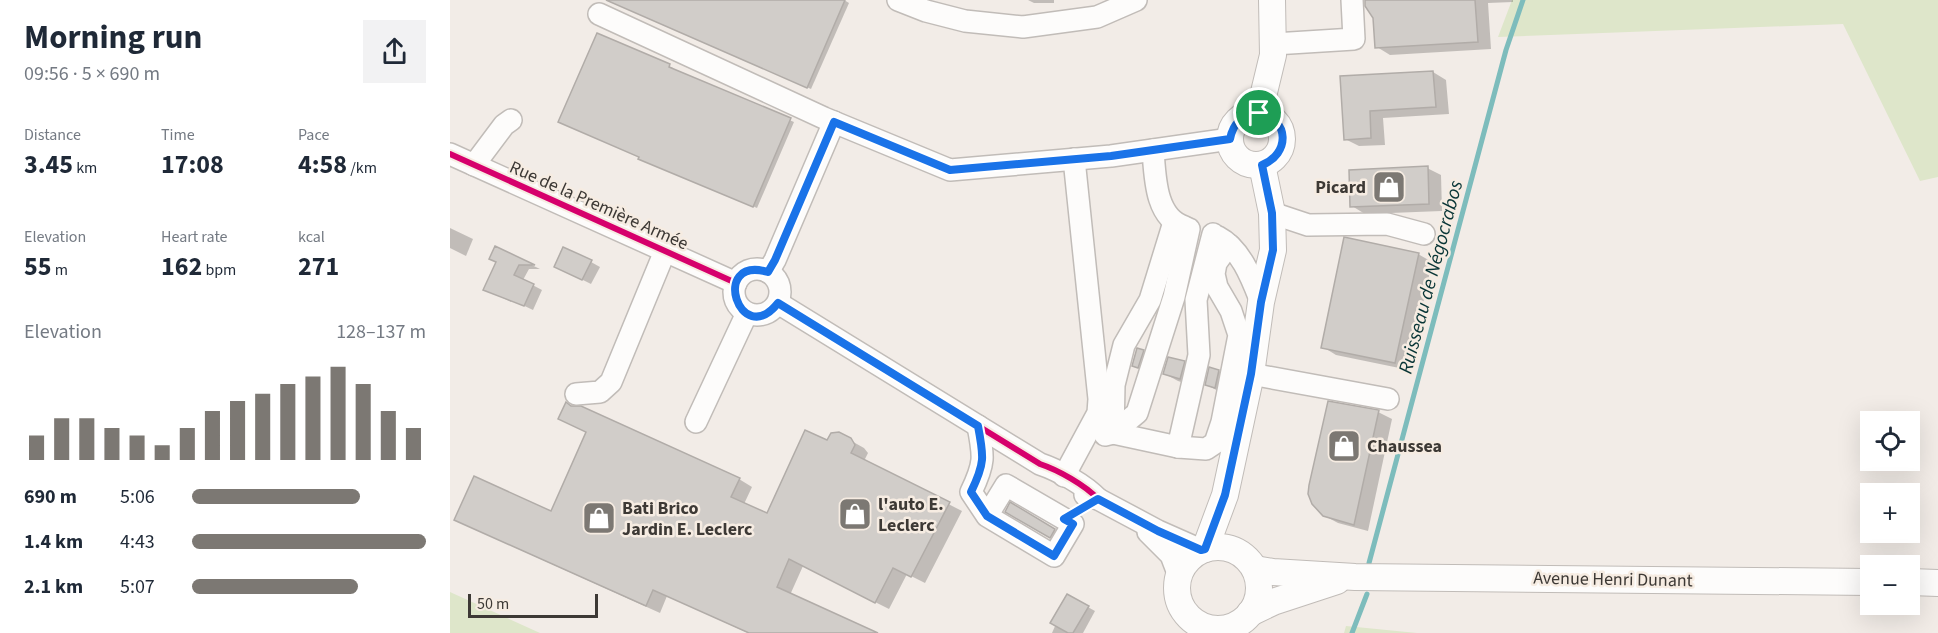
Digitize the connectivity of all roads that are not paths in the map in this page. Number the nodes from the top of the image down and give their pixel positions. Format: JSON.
{"nodes":[{"id":1,"x":898,"y":0,"type":"edge"},
{"id":2,"x":1136,"y":0,"type":"edge"},
{"id":3,"x":1272,"y":0,"type":"edge"},
{"id":4,"x":1352,"y":0,"type":"edge"},
{"id":5,"x":599,"y":14,"type":"dead end"},
{"id":6,"x":1274,"y":44,"type":"junction"},
{"id":7,"x":1259,"y":113,"type":"junction"},
{"id":8,"x":511,"y":120,"type":"dead end"},
{"id":9,"x":834,"y":122,"type":"junction"},
{"id":10,"x":1230,"y":139,"type":"junction"},
{"id":11,"x":1153,"y":150,"type":"junction"},
{"id":12,"x":450,"y":154,"type":"edge"},
{"id":13,"x":1074,"y":159,"type":"junction"},
{"id":14,"x":474,"y":165,"type":"junction"},
{"id":15,"x":1262,"y":165,"type":"junction"},
{"id":16,"x":1272,"y":213,"type":"junction"},
{"id":17,"x":1181,"y":226,"type":"junction"},
{"id":18,"x":1424,"y":234,"type":"dead end"},
{"id":19,"x":1221,"y":240,"type":"junction"},
{"id":20,"x":665,"y":251,"type":"junction"},
{"id":21,"x":768,"y":272,"type":"junction"},
{"id":22,"x":736,"y":283,"type":"junction"},
{"id":23,"x":1261,"y":302,"type":"junction"},
{"id":24,"x":778,"y":303,"type":"junction"},
{"id":25,"x":747,"y":313,"type":"junction"},
{"id":26,"x":1251,"y":374,"type":"junction"},
{"id":27,"x":576,"y":394,"type":"dead end"},
{"id":28,"x":1388,"y":399,"type":"dead end"},
{"id":29,"x":696,"y":422,"type":"dead end"},
{"id":30,"x":978,"y":426,"type":"junction"},
{"id":31,"x":1113,"y":433,"type":"junction"},
{"id":32,"x":1084,"y":440,"type":"junction"},
{"id":33,"x":1178,"y":447,"type":"junction"},
{"id":34,"x":1040,"y":464,"type":"junction"},
{"id":35,"x":1064,"y":476,"type":"junction"},
{"id":36,"x":1225,"y":495,"type":"junction"},
{"id":37,"x":1098,"y":499,"type":"junction"},
{"id":38,"x":987,"y":516,"type":"junction"},
{"id":39,"x":1132,"y":518,"type":"junction"},
{"id":40,"x":1064,"y":519,"type":"junction"},
{"id":41,"x":1203,"y":550,"type":"junction"},
{"id":42,"x":1249,"y":562,"type":"junction"},
{"id":43,"x":1179,"y":576,"type":"junction"},
{"id":44,"x":1355,"y":577,"type":"junction"},
{"id":45,"x":1860,"y":582,"type":"edge"},
{"id":46,"x":1920,"y":582,"type":"edge"},
{"id":47,"x":1938,"y":583,"type":"edge"},
{"id":48,"x":1239,"y":623,"type":"edge"},
{"id":49,"x":1194,"y":626,"type":"edge"}],
"edges":[{"from":1,"to":2,"type":"street"},
{"from":3,"to":6,"type":"main road"},
{"from":4,"to":6,"type":"street"},
{"from":5,"to":9,"type":"street"},
{"from":6,"to":7,"type":"main road"},
{"from":7,"to":10,"type":"main road"},
{"from":7,"to":15,"type":"main road"},
{"from":8,"to":14,"type":"street"},
{"from":9,"to":13,"type":"street"},
{"from":9,"to":21,"type":"street"},
{"from":10,"to":11,"type":"street"},
{"from":10,"to":15,"type":"main road"},
{"from":11,"to":13,"type":"street"},
{"from":11,"to":17,"type":"street"},
{"from":12,"to":14,"type":"street","name":"Rue de la Première Armée"},
{"from":13,"to":32,"type":"street"},
{"from":14,"to":20,"type":"street","name":"Rue de la Première Armée"},
{"from":15,"to":16,"type":"main road"},
{"from":16,"to":18,"type":"street"},
{"from":16,"to":23,"type":"main road"},
{"from":17,"to":19,"type":"street"},
{"from":17,"to":31,"type":"street"},
{"from":17,"to":31,"type":"street"},
{"from":19,"to":23,"type":"street"},
{"from":19,"to":33,"type":"street"},
{"from":19,"to":33,"type":"street"},
{"from":20,"to":22,"type":"street","name":"Rue de la Première Armée"},
{"from":20,"to":27,"type":"street"},
{"from":21,"to":22,"type":"street"},
{"from":21,"to":24,"type":"street"},
{"from":22,"to":25,"type":"street"},
{"from":23,"to":26,"type":"main road"},
{"from":24,"to":25,"type":"street"},
{"from":24,"to":30,"type":"street"},
{"from":25,"to":29,"type":"street"},
{"from":26,"to":28,"type":"street"},
{"from":26,"to":36,"type":"main road"},
{"from":30,"to":34,"type":"street"},
{"from":30,"to":38,"type":"street"},
{"from":31,"to":32,"type":"street"},
{"from":31,"to":33,"type":"street"},
{"from":32,"to":35,"type":"street"},
{"from":34,"to":35,"type":"street"},
{"from":34,"to":37,"type":"street"},
{"from":35,"to":37,"type":"street"},
{"from":36,"to":41,"type":"main road"},
{"from":36,"to":42,"type":"main road"},
{"from":37,"to":39,"type":"street"},
{"from":37,"to":40,"type":"street"},
{"from":38,"to":40,"type":"street"},
{"from":38,"to":40,"type":"street"},
{"from":39,"to":41,"type":"street"},
{"from":39,"to":43,"type":"street"},
{"from":41,"to":42,"type":"main road"},
{"from":41,"to":43,"type":"main road"},
{"from":42,"to":44,"type":"main road","name":"Avenue Henri Dunant"},
{"from":42,"to":48,"type":"main road"},
{"from":43,"to":49,"type":"main road"},
{"from":44,"to":45,"type":"main road","name":"Avenue Henri Dunant"},
{"from":44,"to":48,"type":"main road","name":"Avenue Henri Dunant"},
{"from":46,"to":47,"type":"main road"},
{"from":48,"to":49,"type":"main road"}]}
